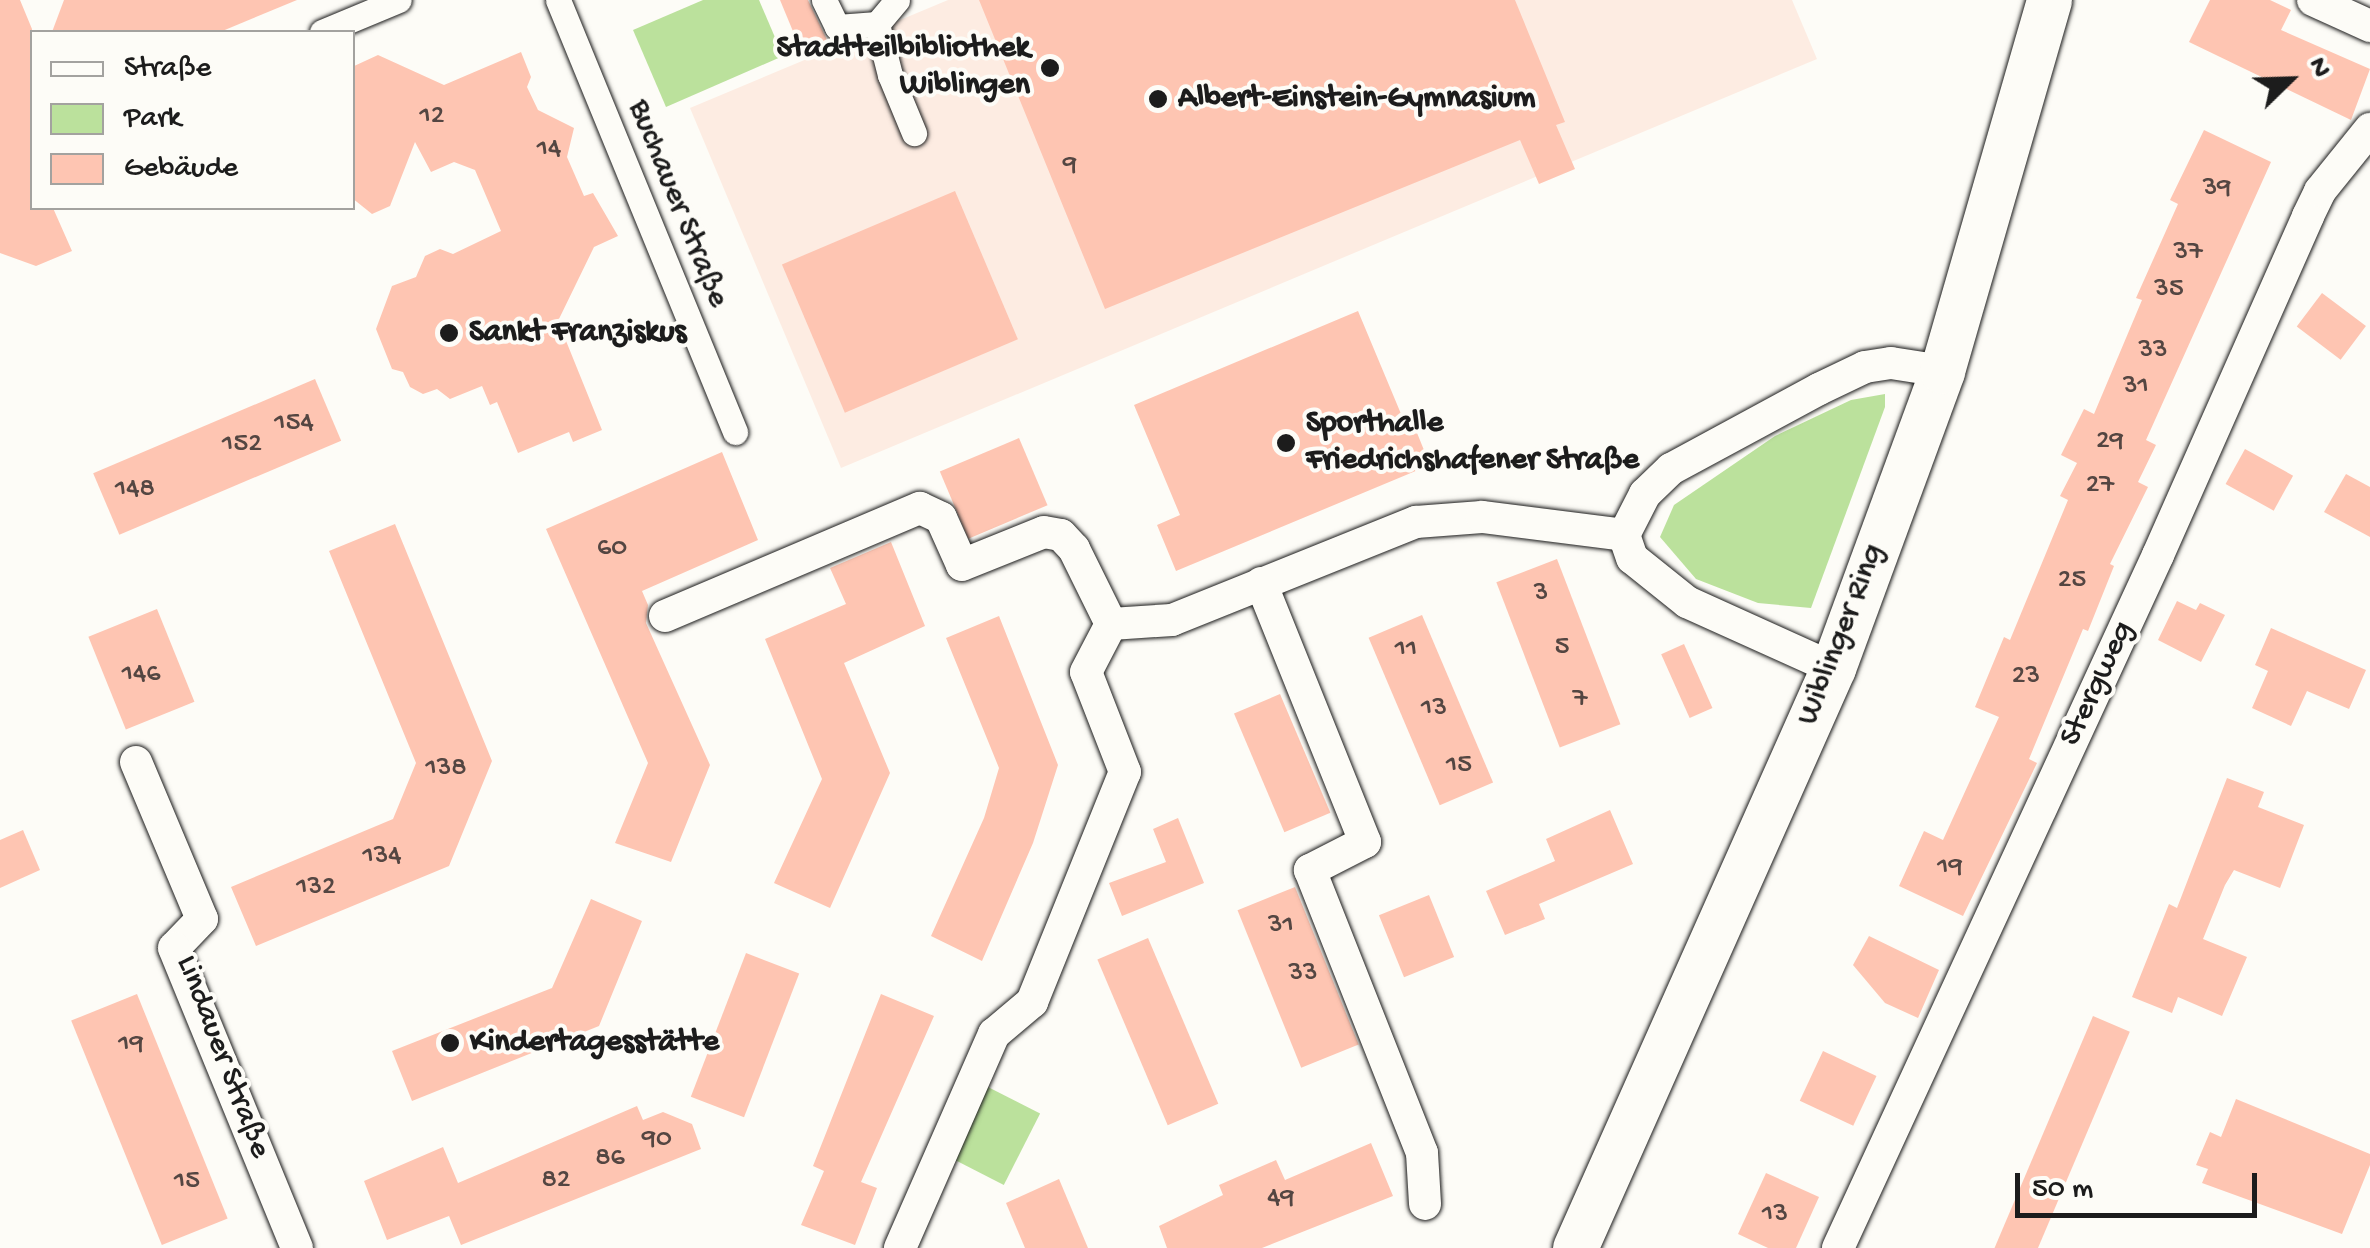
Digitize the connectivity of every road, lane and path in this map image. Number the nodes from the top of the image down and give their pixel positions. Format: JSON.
{"nodes":[{"id":1,"x":399,"y":0,"type":"edge"},
{"id":2,"x":558,"y":0,"type":"edge"},
{"id":3,"x":824,"y":0,"type":"edge"},
{"id":4,"x":897,"y":0,"type":"edge"},
{"id":5,"x":2049,"y":0,"type":"edge"},
{"id":6,"x":2312,"y":0,"type":"edge"},
{"id":7,"x":877,"y":24,"type":"junction"},
{"id":8,"x":2370,"y":26,"type":"edge"},
{"id":9,"x":327,"y":30,"type":"edge"},
{"id":10,"x":2370,"y":129,"type":"edge"},
{"id":11,"x":914,"y":133,"type":"dead end"},
{"id":12,"x":1942,"y":371,"type":"junction"},
{"id":13,"x":735,"y":432,"type":"dead end"},
{"id":14,"x":1624,"y":534,"type":"junction"},
{"id":15,"x":1261,"y":584,"type":"junction"},
{"id":16,"x":665,"y":616,"type":"dead end"},
{"id":17,"x":1111,"y":624,"type":"junction"},
{"id":18,"x":1833,"y":668,"type":"junction"},
{"id":19,"x":136,"y":762,"type":"dead end"},
{"id":20,"x":1426,"y":1204,"type":"dead end"},
{"id":21,"x":297,"y":1248,"type":"edge"},
{"id":22,"x":900,"y":1248,"type":"edge"},
{"id":23,"x":1575,"y":1248,"type":"edge"},
{"id":24,"x":1838,"y":1248,"type":"edge"}],
"edges":[{"from":1,"to":9,"type":"street"},
{"from":2,"to":13,"type":"street","name":"Buchauer Straße"},
{"from":3,"to":7,"type":"street"},
{"from":4,"to":7,"type":"street"},
{"from":5,"to":12,"type":"main road","name":"Wiblinger Ring"},
{"from":6,"to":8,"type":"street"},
{"from":7,"to":11,"type":"street"},
{"from":10,"to":24,"type":"street","name":"Stergweg"},
{"from":12,"to":14,"type":"street"},
{"from":12,"to":18,"type":"main road","name":"Wiblinger Ring"},
{"from":14,"to":15,"type":"street"},
{"from":14,"to":18,"type":"street"},
{"from":15,"to":17,"type":"street"},
{"from":15,"to":20,"type":"street"},
{"from":16,"to":17,"type":"street"},
{"from":17,"to":22,"type":"street"},
{"from":18,"to":23,"type":"main road","name":"Wiblinger Ring"},
{"from":19,"to":21,"type":"street","name":"Lindauer Straße"}]}
